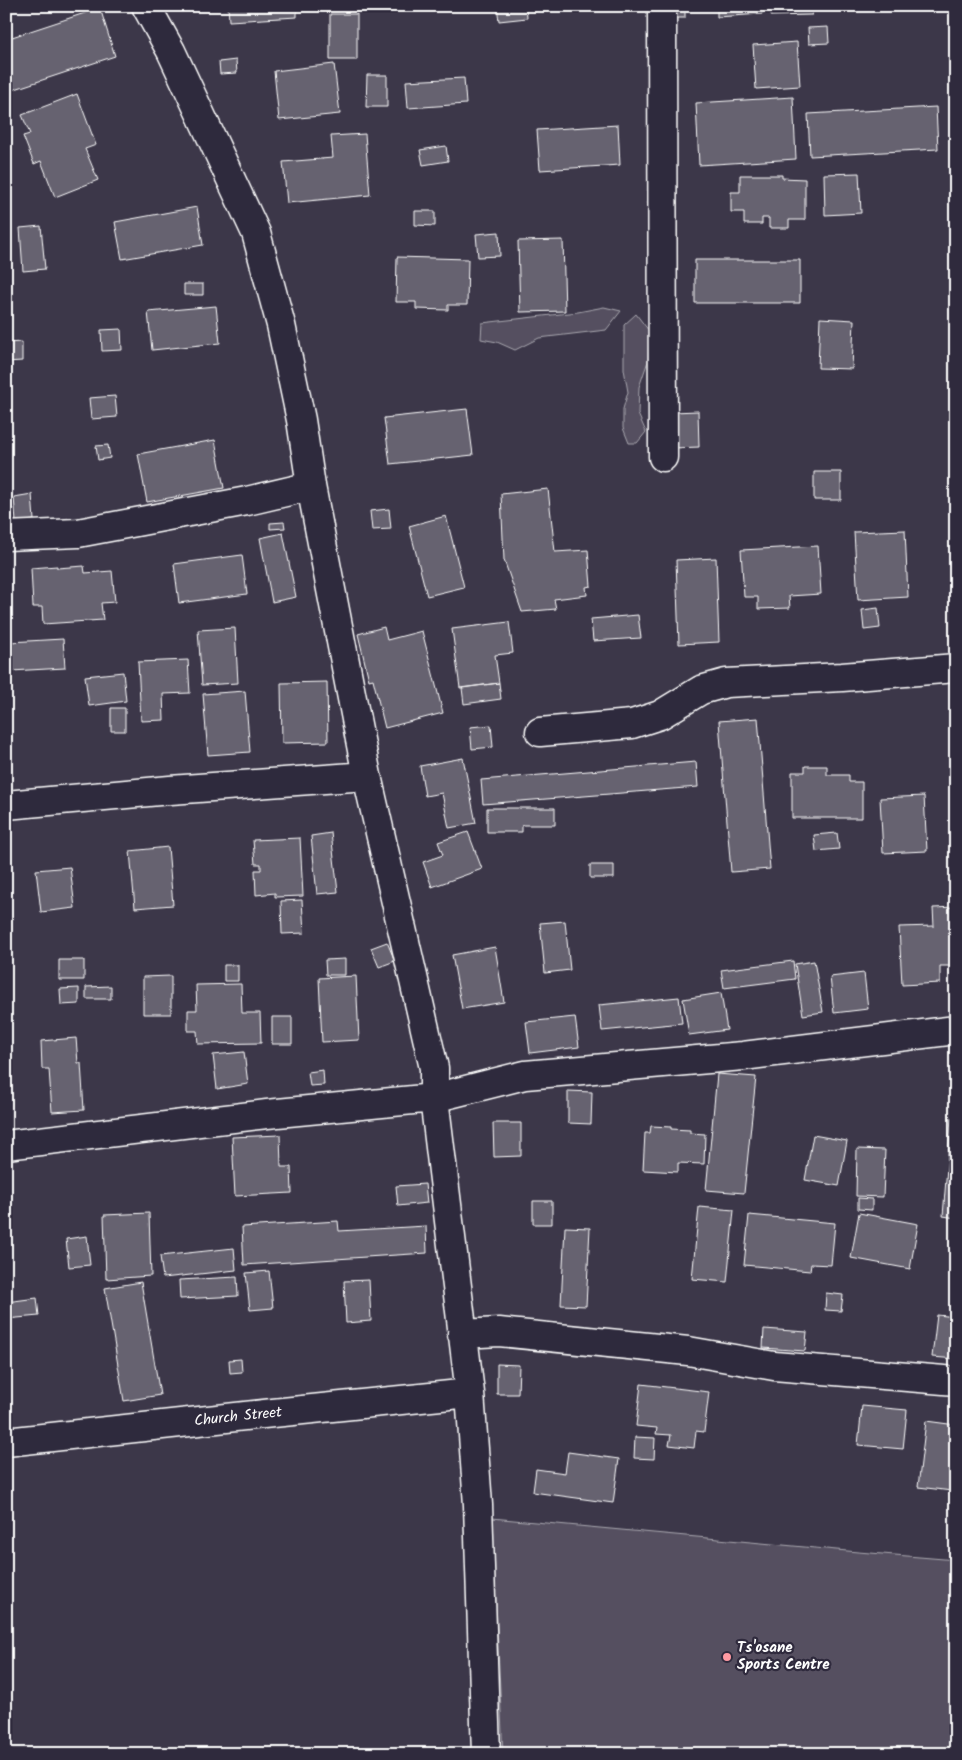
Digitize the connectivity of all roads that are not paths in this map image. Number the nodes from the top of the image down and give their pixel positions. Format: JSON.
{"nodes":[{"id":1,"x":146,"y":6,"type":"edge"},
{"id":2,"x":662,"y":6,"type":"edge"},
{"id":3,"x":663,"y":457,"type":"dead end"},
{"id":4,"x":310,"y":486,"type":"junction"},
{"id":5,"x":6,"y":536,"type":"edge"},
{"id":6,"x":956,"y":668,"type":"edge"},
{"id":7,"x":540,"y":732,"type":"dead end"},
{"id":8,"x":367,"y":776,"type":"junction"},
{"id":9,"x":6,"y":805,"type":"edge"},
{"id":10,"x":956,"y":1030,"type":"edge"},
{"id":11,"x":434,"y":1098,"type":"junction"},
{"id":12,"x":6,"y":1145,"type":"edge"},
{"id":13,"x":462,"y":1334,"type":"junction"},
{"id":14,"x":956,"y":1381,"type":"edge"},
{"id":15,"x":470,"y":1393,"type":"junction"},
{"id":16,"x":6,"y":1442,"type":"edge"},
{"id":17,"x":486,"y":1754,"type":"edge"}],
"edges":[{"from":1,"to":4,"type":"street"},
{"from":2,"to":3,"type":"street"},
{"from":4,"to":5,"type":"street"},
{"from":4,"to":8,"type":"street"},
{"from":6,"to":7,"type":"street"},
{"from":8,"to":9,"type":"street"},
{"from":8,"to":11,"type":"street"},
{"from":10,"to":11,"type":"street"},
{"from":11,"to":12,"type":"street"},
{"from":11,"to":13,"type":"street"},
{"from":13,"to":14,"type":"street"},
{"from":13,"to":15,"type":"street"},
{"from":15,"to":16,"type":"street","name":"Church Street"},
{"from":15,"to":17,"type":"street"}]}
